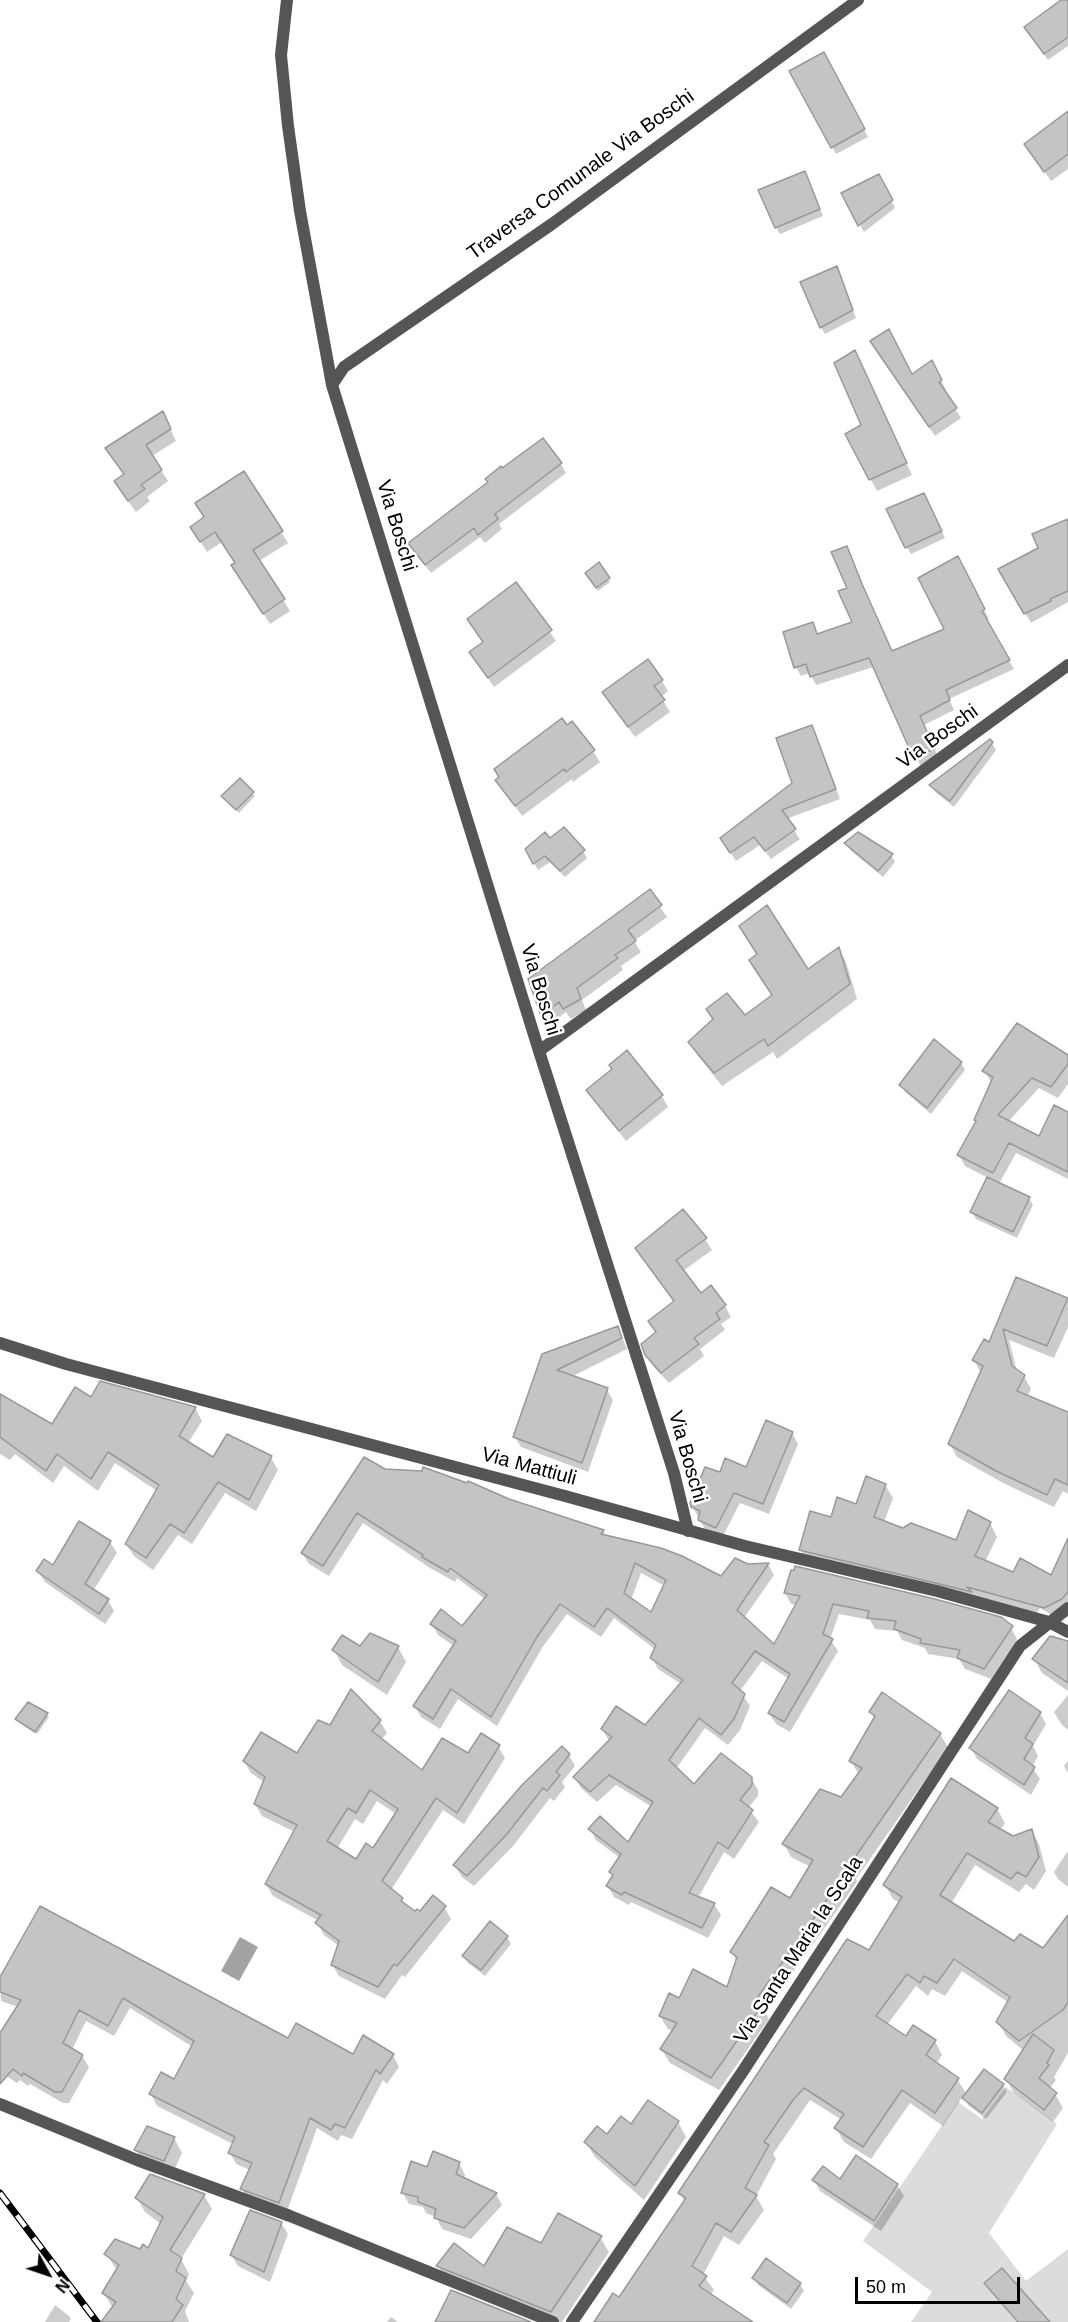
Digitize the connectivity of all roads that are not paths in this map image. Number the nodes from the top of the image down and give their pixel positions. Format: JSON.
{"nodes":[{"id":1,"x":287,"y":0,"type":"edge"},
{"id":2,"x":858,"y":0,"type":"edge"},
{"id":3,"x":332,"y":385,"type":"junction"},
{"id":4,"x":1068,"y":665,"type":"edge"},
{"id":5,"x":539,"y":1051,"type":"junction"},
{"id":6,"x":0,"y":1343,"type":"edge"},
{"id":7,"x":688,"y":1531,"type":"junction"},
{"id":8,"x":1068,"y":1608,"type":"edge"},
{"id":9,"x":1049,"y":1622,"type":"junction"},
{"id":10,"x":1068,"y":1632,"type":"edge"},
{"id":11,"x":0,"y":2104,"type":"edge"},
{"id":12,"x":553,"y":2322,"type":"edge"},
{"id":13,"x":572,"y":2322,"type":"edge"}],
"edges":[{"from":1,"to":3,"type":"street","name":"Via Boschi"},
{"from":2,"to":3,"type":"street","name":"Traversa Comunale Via Boschi"},
{"from":3,"to":5,"type":"street","name":"Via Boschi"},
{"from":4,"to":5,"type":"street","name":"Via Boschi"},
{"from":5,"to":7,"type":"street","name":"Via Boschi"},
{"from":6,"to":7,"type":"street","name":"Via Mattiuli"},
{"from":7,"to":9,"type":"street","name":"Via Mattiuli"},
{"from":8,"to":9,"type":"street","name":"Via Santa Maria la Scala"},
{"from":9,"to":10,"type":"street","name":"Via Mattiuli"},
{"from":9,"to":13,"type":"street","name":"Via Santa Maria la Scala"},
{"from":11,"to":12,"type":"street"}]}
